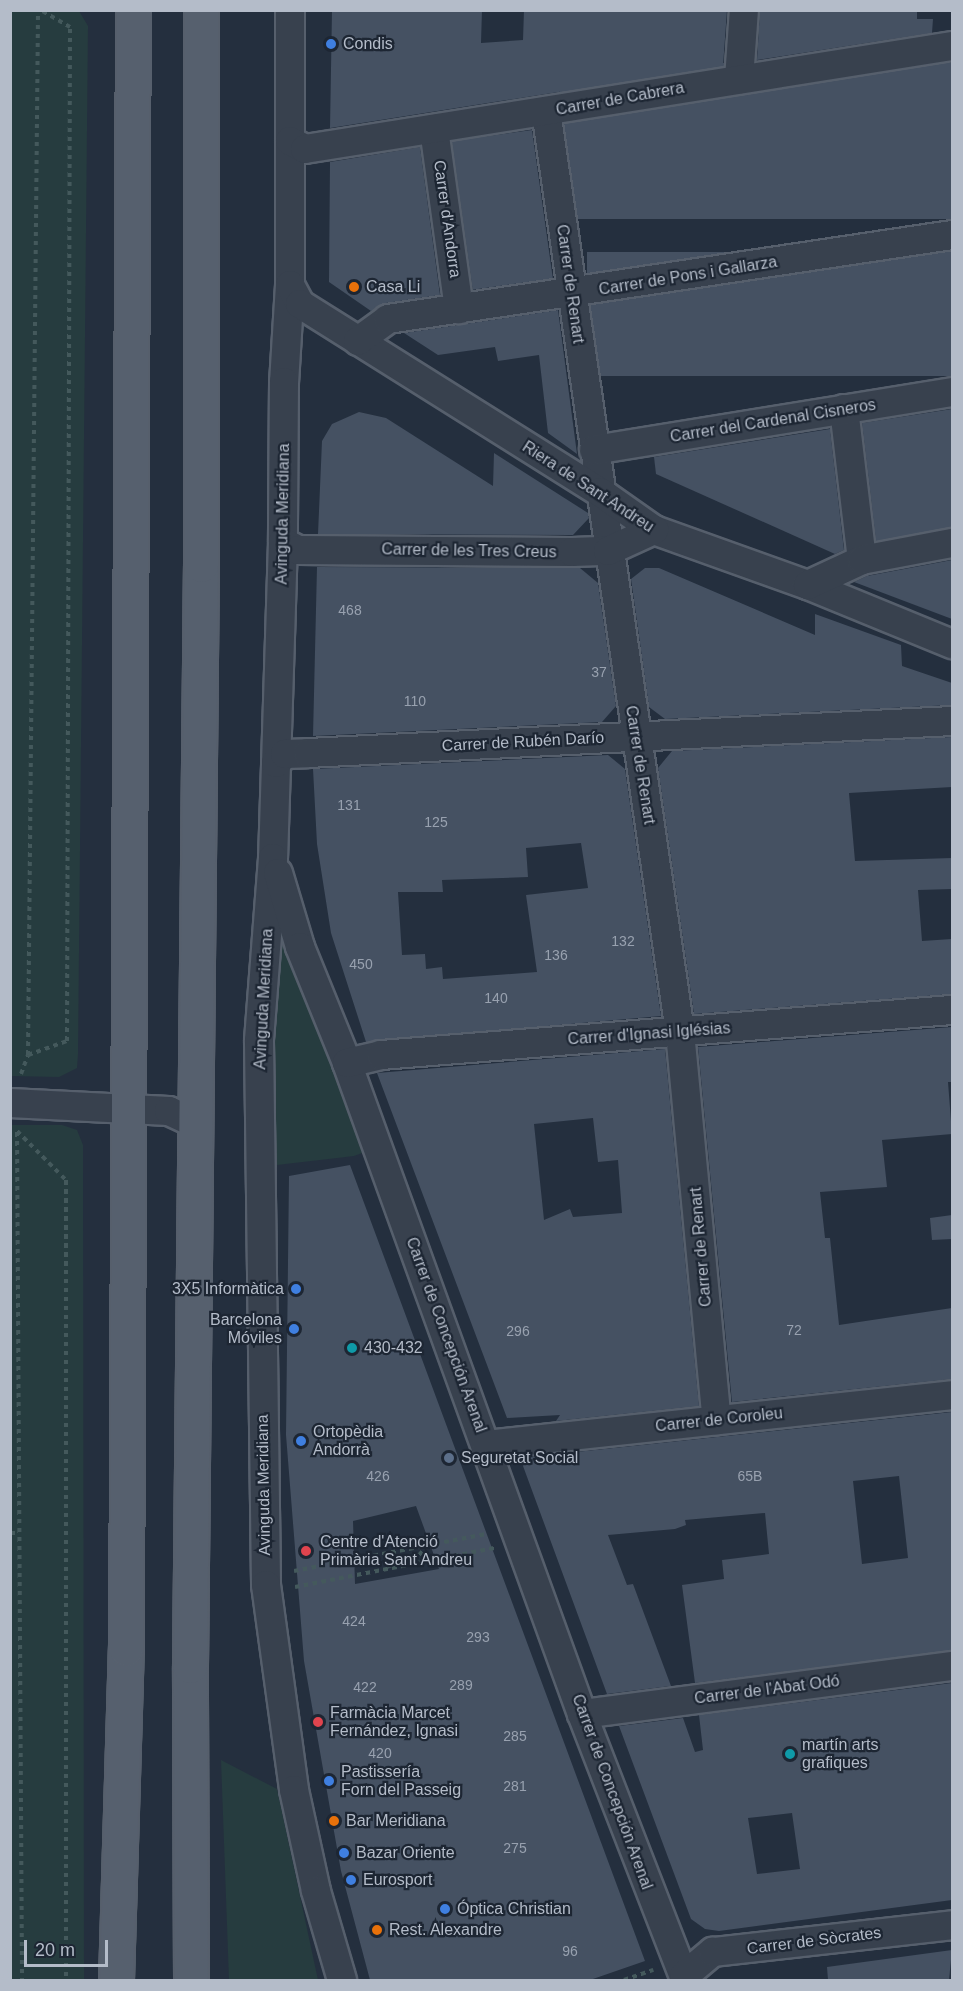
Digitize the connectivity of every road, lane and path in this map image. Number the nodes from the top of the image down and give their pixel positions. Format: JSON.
{"nodes":[{"id":1,"x":39,"y":10,"type":"edge"},
{"id":2,"x":133,"y":10,"type":"edge"},
{"id":3,"x":201,"y":10,"type":"edge"},
{"id":4,"x":290,"y":10,"type":"edge"},
{"id":5,"x":744,"y":10,"type":"edge"},
{"id":6,"x":952,"y":46,"type":"edge"},
{"id":7,"x":739,"y":79,"type":"junction"},
{"id":8,"x":546,"y":111,"type":"junction"},
{"id":9,"x":434,"y":129,"type":"junction"},
{"id":10,"x":290,"y":141,"type":"junction"},
{"id":11,"x":952,"y":235,"type":"edge"},
{"id":12,"x":290,"y":285,"type":"junction"},
{"id":13,"x":572,"y":294,"type":"junction"},
{"id":14,"x":459,"y":309,"type":"junction"},
{"id":15,"x":358,"y":341,"type":"junction"},
{"id":16,"x":952,"y":392,"type":"edge"},
{"id":17,"x":844,"y":409,"type":"junction"},
{"id":18,"x":594,"y":450,"type":"junction"},
{"id":19,"x":600,"y":492,"type":"junction"},
{"id":20,"x":654,"y":530,"type":"junction"},
{"id":21,"x":283,"y":542,"type":"junction"},
{"id":22,"x":952,"y":543,"type":"edge"},
{"id":23,"x":608,"y":550,"type":"junction"},
{"id":24,"x":862,"y":560,"type":"junction"},
{"id":25,"x":808,"y":585,"type":"junction"},
{"id":26,"x":952,"y":644,"type":"edge"},
{"id":27,"x":952,"y":721,"type":"edge"},
{"id":28,"x":636,"y":736,"type":"junction"},
{"id":29,"x":276,"y":763,"type":"junction"},
{"id":30,"x":273,"y":858,"type":"junction"},
{"id":31,"x":952,"y":1010,"type":"edge"},
{"id":32,"x":680,"y":1032,"type":"junction"},
{"id":33,"x":28,"y":1055,"type":"junction"},
{"id":34,"x":347,"y":1063,"type":"junction"},
{"id":35,"x":21,"y":1074,"type":"dead end"},
{"id":36,"x":130,"y":1108,"type":"junction"},
{"id":37,"x":15,"y":1121,"type":"edge"},
{"id":38,"x":197,"y":1124,"type":"junction"},
{"id":39,"x":10,"y":1155,"type":"edge"},
{"id":40,"x":18,"y":1155,"type":"junction"},
{"id":41,"x":952,"y":1395,"type":"edge"},
{"id":42,"x":717,"y":1420,"type":"junction"},
{"id":43,"x":486,"y":1445,"type":"junction"},
{"id":44,"x":498,"y":1532,"type":"dead end"},
{"id":45,"x":10,"y":1533,"type":"edge"},
{"id":46,"x":19,"y":1533,"type":"junction"},
{"id":47,"x":430,"y":1543,"type":"junction"},
{"id":48,"x":503,"y":1546,"type":"dead end"},
{"id":49,"x":381,"y":1570,"type":"junction"},
{"id":50,"x":285,"y":1573,"type":"dead end"},
{"id":51,"x":287,"y":1589,"type":"dead end"},
{"id":52,"x":952,"y":1666,"type":"edge"},
{"id":53,"x":582,"y":1714,"type":"junction"},
{"id":54,"x":952,"y":1925,"type":"edge"},
{"id":55,"x":677,"y":1974,"type":"edge"},
{"id":56,"x":22,"y":1980,"type":"edge"},
{"id":57,"x":66,"y":1980,"type":"edge"},
{"id":58,"x":116,"y":1980,"type":"edge"},
{"id":59,"x":191,"y":1980,"type":"edge"},
{"id":60,"x":342,"y":1980,"type":"edge"},
{"id":61,"x":624,"y":1980,"type":"edge"}],
"edges":[{"from":1,"to":33,"type":"path"},
{"from":1,"to":33,"type":"path"},
{"from":2,"to":36,"type":"main road"},
{"from":3,"to":38,"type":"main road"},
{"from":4,"to":10,"type":"street","name":"Avinguda Meridiana"},
{"from":5,"to":7,"type":"street"},
{"from":6,"to":7,"type":"street","name":"Carrer de Cabrera"},
{"from":7,"to":8,"type":"street","name":"Carrer de Cabrera"},
{"from":8,"to":9,"type":"street","name":"Carrer de Cabrera"},
{"from":8,"to":13,"type":"street","name":"Carrer de Renart"},
{"from":9,"to":10,"type":"street","name":"Carrer de Cabrera"},
{"from":9,"to":14,"type":"street","name":"Carrer d'Andorra"},
{"from":10,"to":12,"type":"street","name":"Avinguda Meridiana"},
{"from":11,"to":13,"type":"street","name":"Carrer de Pons i Gallarza"},
{"from":12,"to":15,"type":"street","name":"Riera de Sant Andreu"},
{"from":12,"to":21,"type":"street","name":"Avinguda Meridiana"},
{"from":13,"to":14,"type":"street","name":"Carrer de Pons i Gallarza"},
{"from":13,"to":18,"type":"street","name":"Carrer de Renart"},
{"from":14,"to":15,"type":"street","name":"Carrer de Pons i Gallarza"},
{"from":15,"to":19,"type":"street","name":"Riera de Sant Andreu"},
{"from":16,"to":17,"type":"street","name":"Carrer del Cardenal Cisneros"},
{"from":17,"to":18,"type":"street","name":"Carrer del Cardenal Cisneros"},
{"from":17,"to":24,"type":"street"},
{"from":18,"to":19,"type":"street","name":"Carrer de Renart"},
{"from":19,"to":20,"type":"street","name":"Riera de Sant Andreu"},
{"from":19,"to":23,"type":"street","name":"Carrer de Renart"},
{"from":20,"to":23,"type":"street","name":"Carrer de les Tres Creus"},
{"from":20,"to":25,"type":"street","name":"Riera de Sant Andreu"},
{"from":21,"to":23,"type":"street","name":"Carrer de les Tres Creus"},
{"from":21,"to":29,"type":"street","name":"Avinguda Meridiana"},
{"from":22,"to":24,"type":"street"},
{"from":23,"to":28,"type":"street","name":"Carrer de Renart"},
{"from":24,"to":25,"type":"street"},
{"from":25,"to":26,"type":"street","name":"Riera de Sant Andreu"},
{"from":27,"to":28,"type":"street","name":"Carrer de Rubén Darío"},
{"from":28,"to":29,"type":"street","name":"Carrer de Rubén Darío"},
{"from":28,"to":32,"type":"street","name":"Carrer de Renart"},
{"from":29,"to":30,"type":"street","name":"Avinguda Meridiana"},
{"from":30,"to":34,"type":"street","name":"Carrer de Concepción Arenal"},
{"from":30,"to":60,"type":"street","name":"Avinguda Meridiana"},
{"from":31,"to":32,"type":"street","name":"Carrer d'Ignasi Iglésias"},
{"from":32,"to":34,"type":"street","name":"Carrer d'Ignasi Iglésias"},
{"from":32,"to":42,"type":"street","name":"Carrer de Renart"},
{"from":33,"to":35,"type":"path"},
{"from":34,"to":43,"type":"street","name":"Carrer de Concepción Arenal"},
{"from":36,"to":37,"type":"street"},
{"from":36,"to":38,"type":"street"},
{"from":36,"to":58,"type":"main road"},
{"from":37,"to":40,"type":"path"},
{"from":37,"to":57,"type":"path"},
{"from":38,"to":59,"type":"main road"},
{"from":39,"to":40,"type":"path"},
{"from":40,"to":46,"type":"path"},
{"from":41,"to":42,"type":"street","name":"Carrer de Coroleu"},
{"from":42,"to":43,"type":"street","name":"Carrer de Coroleu"},
{"from":43,"to":53,"type":"street","name":"Carrer de Concepción Arenal"},
{"from":44,"to":47,"type":"path"},
{"from":45,"to":46,"type":"path"},
{"from":46,"to":56,"type":"path"},
{"from":47,"to":49,"type":"path"},
{"from":47,"to":50,"type":"path"},
{"from":48,"to":49,"type":"path"},
{"from":49,"to":51,"type":"path"},
{"from":52,"to":53,"type":"street","name":"Carrer de l'Abat Odó"},
{"from":53,"to":55,"type":"street","name":"Carrer de Concepción Arenal"},
{"from":54,"to":55,"type":"street","name":"Carrer de Sòcrates"},
{"from":55,"to":61,"type":"path"}]}
